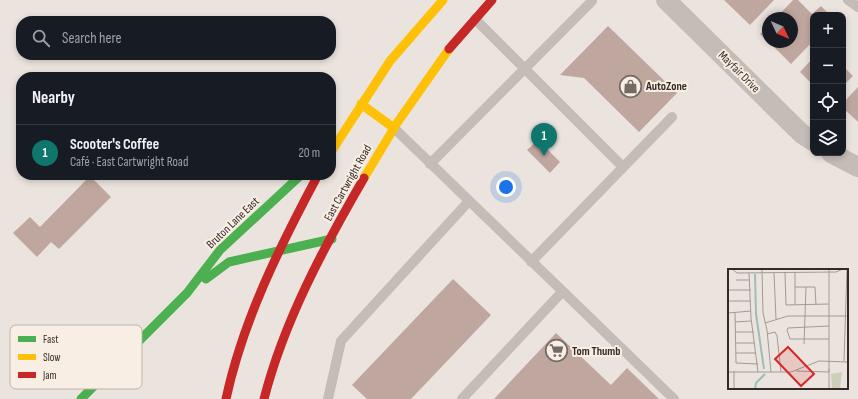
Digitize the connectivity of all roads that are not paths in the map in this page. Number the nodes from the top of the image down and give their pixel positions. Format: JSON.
{"nodes":[{"id":1,"x":443,"y":0,"type":"edge"},
{"id":2,"x":492,"y":0,"type":"edge"},
{"id":3,"x":666,"y":0,"type":"edge"},
{"id":4,"x":848,"y":0,"type":"edge"},
{"id":5,"x":592,"y":1,"type":"dead end"},
{"id":6,"x":858,"y":7,"type":"edge"},
{"id":7,"x":475,"y":19,"type":"junction"},
{"id":8,"x":525,"y":69,"type":"junction"},
{"id":9,"x":361,"y":104,"type":"junction"},
{"id":10,"x":672,"y":117,"type":"dead end"},
{"id":11,"x":394,"y":128,"type":"junction"},
{"id":12,"x":810,"y":139,"type":"edge"},
{"id":13,"x":336,"y":141,"type":"edge"},
{"id":14,"x":837,"y":156,"type":"edge"},
{"id":15,"x":430,"y":164,"type":"junction"},
{"id":16,"x":623,"y":167,"type":"junction"},
{"id":17,"x":858,"y":167,"type":"edge"},
{"id":18,"x":296,"y":180,"type":"edge"},
{"id":19,"x":315,"y":180,"type":"edge"},
{"id":20,"x":468,"y":201,"type":"junction"},
{"id":21,"x":332,"y":239,"type":"junction"},
{"id":22,"x":278,"y":251,"type":"junction"},
{"id":23,"x":531,"y":262,"type":"junction"},
{"id":24,"x":562,"y":292,"type":"junction"},
{"id":25,"x":188,"y":293,"type":"junction"},
{"id":26,"x":142,"y":338,"type":"edge"},
{"id":27,"x":90,"y":389,"type":"edge"},
{"id":28,"x":80,"y":399,"type":"edge"},
{"id":29,"x":226,"y":399,"type":"edge"},
{"id":30,"x":264,"y":399,"type":"edge"},
{"id":31,"x":328,"y":399,"type":"edge"},
{"id":32,"x":462,"y":399,"type":"edge"},
{"id":33,"x":674,"y":399,"type":"edge"}],
"edges":[{"from":1,"to":9,"type":"main road"},
{"from":2,"to":7,"type":"main road","name":"East Cartwright Road"},
{"from":3,"to":12,"type":"street","name":"Mayfair Drive"},
{"from":4,"to":6,"type":"lane"},
{"from":5,"to":8,"type":"lane"},
{"from":7,"to":8,"type":"lane"},
{"from":7,"to":11,"type":"main road","name":"East Cartwright Road"},
{"from":8,"to":15,"type":"lane"},
{"from":8,"to":16,"type":"lane"},
{"from":9,"to":11,"type":"main road"},
{"from":9,"to":13,"type":"main road"},
{"from":10,"to":16,"type":"lane"},
{"from":11,"to":15,"type":"lane"},
{"from":11,"to":21,"type":"main road","name":"East Cartwright Road"},
{"from":14,"to":17,"type":"street"},
{"from":15,"to":20,"type":"lane"},
{"from":16,"to":23,"type":"lane"},
{"from":18,"to":25,"type":"main road","name":"Bruton Lane East"},
{"from":19,"to":22,"type":"main road"},
{"from":20,"to":23,"type":"lane"},
{"from":20,"to":31,"type":"lane"},
{"from":21,"to":22,"type":"main road","name":"Bruton Lane East"},
{"from":21,"to":30,"type":"main road","name":"East Cartwright Road"},
{"from":22,"to":25,"type":"main road","name":"Bruton Lane East"},
{"from":22,"to":29,"type":"main road"},
{"from":23,"to":24,"type":"lane"},
{"from":24,"to":32,"type":"lane"},
{"from":24,"to":33,"type":"lane"},
{"from":25,"to":26,"type":"main road","name":"Bruton Lane East"},
{"from":27,"to":28,"type":"main road","name":"Bruton Lane East"}]}
